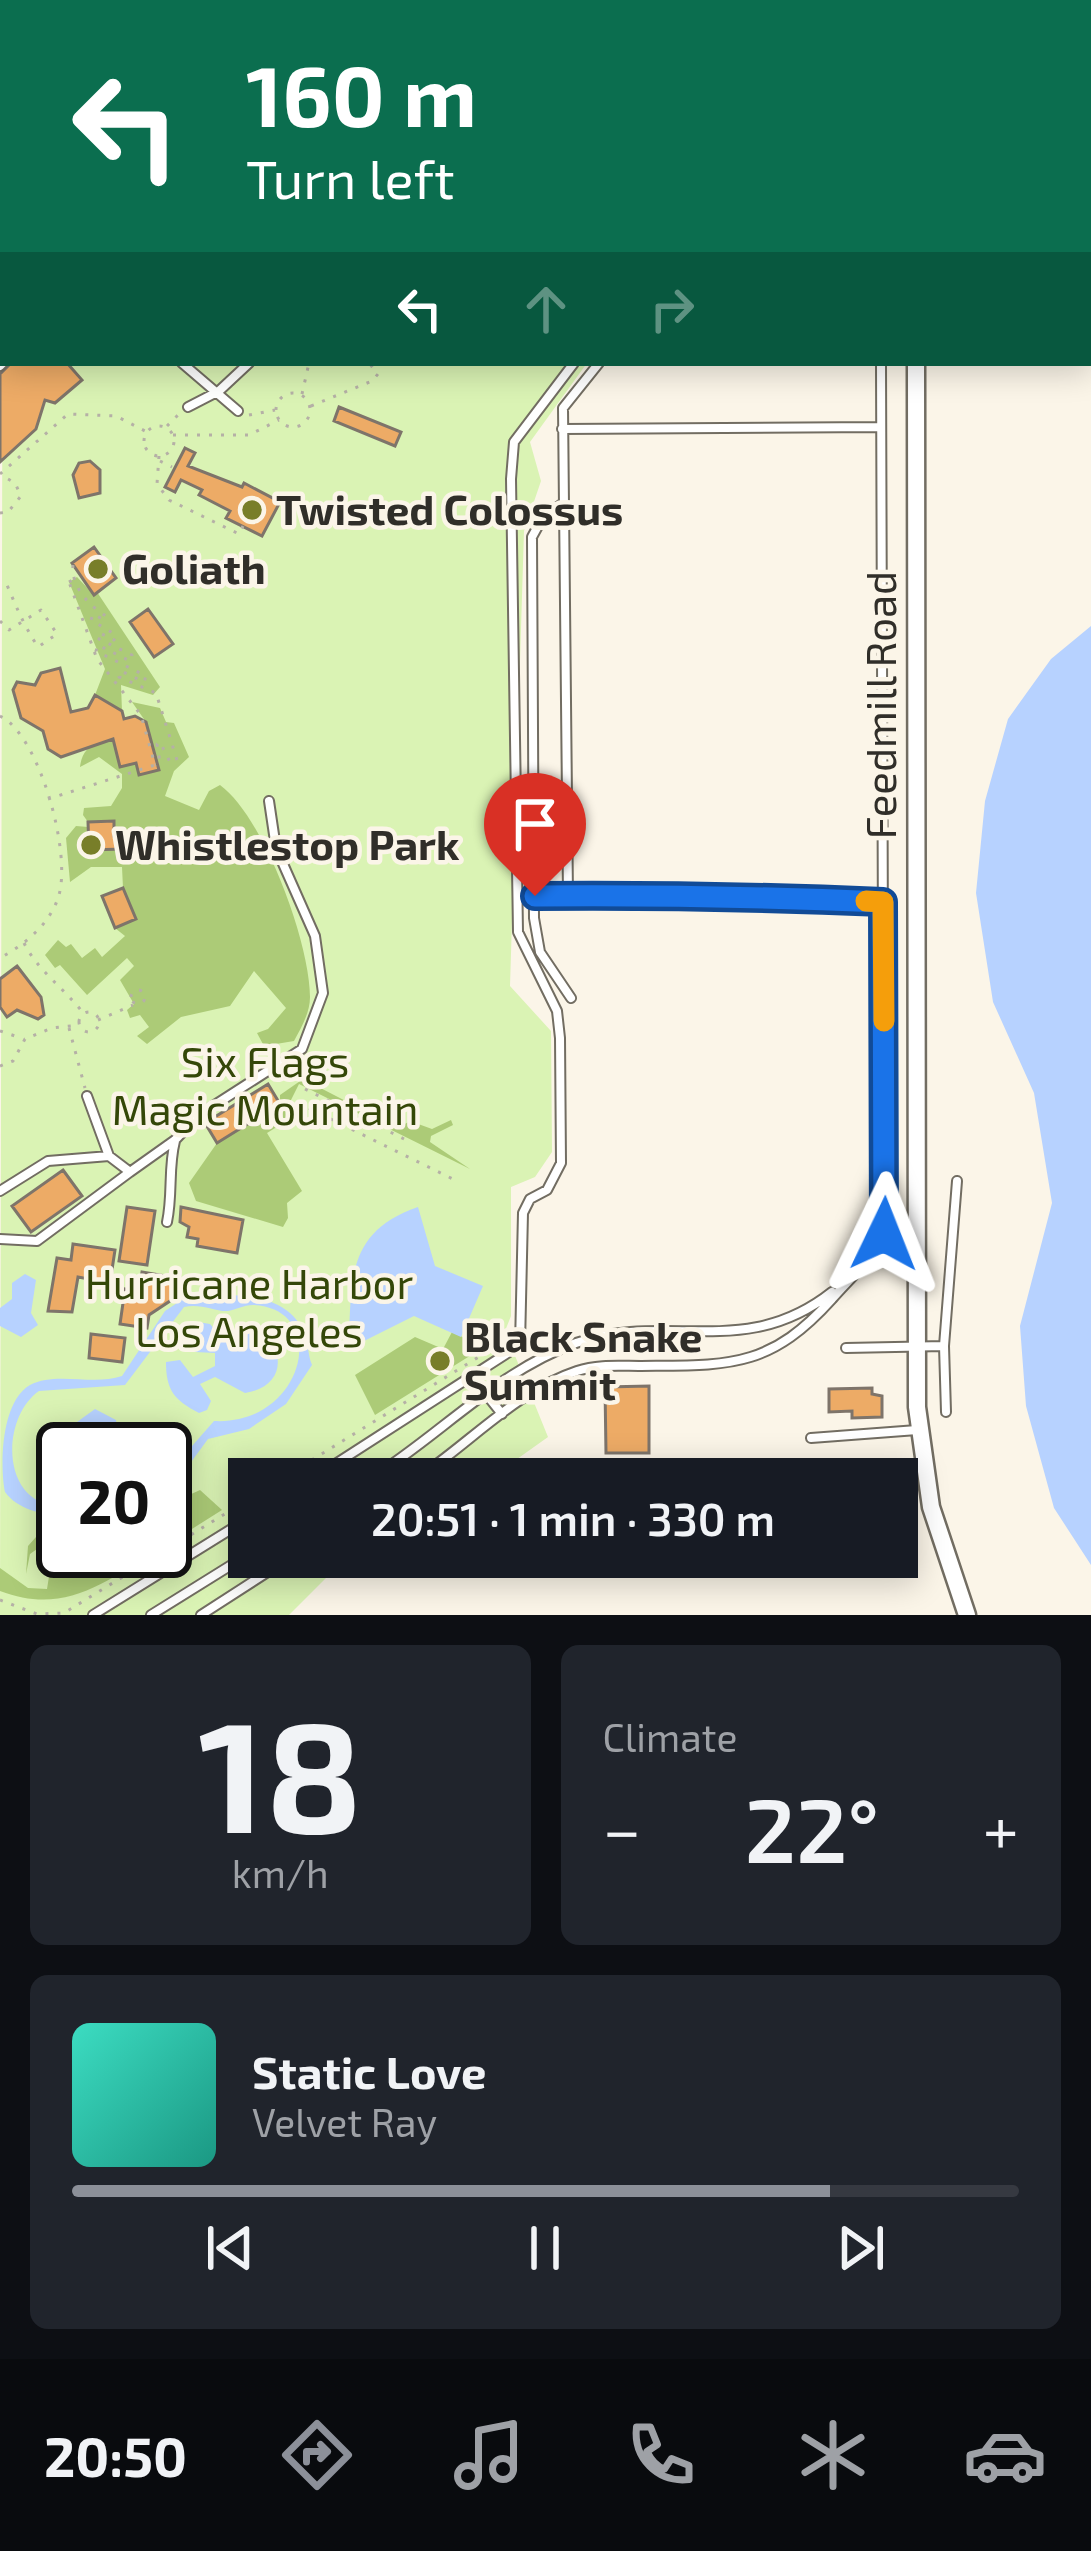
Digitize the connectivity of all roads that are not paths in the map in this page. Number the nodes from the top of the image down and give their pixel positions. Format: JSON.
{"nodes":[{"id":1,"x":186,"y":366,"type":"edge"},
{"id":2,"x":246,"y":366,"type":"edge"},
{"id":3,"x":572,"y":366,"type":"edge"},
{"id":4,"x":597,"y":366,"type":"edge"},
{"id":5,"x":881,"y":366,"type":"edge"},
{"id":6,"x":916,"y":366,"type":"edge"},
{"id":7,"x":219,"y":392,"type":"junction"},
{"id":8,"x":188,"y":407,"type":"road end"},
{"id":9,"x":238,"y":411,"type":"road end"},
{"id":10,"x":881,"y":427,"type":"junction"},
{"id":11,"x":562,"y":429,"type":"junction"},
{"id":12,"x":563,"y":503,"type":"junction"},
{"id":13,"x":269,"y":801,"type":"dead end"},
{"id":14,"x":535,"y":896,"type":"junction"},
{"id":15,"x":568,"y":896,"type":"junction"},
{"id":16,"x":883,"y":902,"type":"junction"},
{"id":17,"x":571,"y":998,"type":"dead end"},
{"id":18,"x":87,"y":1096,"type":"road end"},
{"id":19,"x":175,"y":1140,"type":"junction"},
{"id":20,"x":110,"y":1156,"type":"junction"},
{"id":21,"x":130,"y":1172,"type":"junction"},
{"id":22,"x":957,"y":1181,"type":"dead end"},
{"id":23,"x":0,"y":1191,"type":"edge"},
{"id":24,"x":166,"y":1222,"type":"dead end"},
{"id":25,"x":0,"y":1239,"type":"edge"},
{"id":26,"x":856,"y":1271,"type":"junction"},
{"id":27,"x":918,"y":1345,"type":"junction"},
{"id":28,"x":944,"y":1346,"type":"junction"},
{"id":29,"x":846,"y":1348,"type":"dead end"},
{"id":30,"x":486,"y":1394,"type":"junction"},
{"id":31,"x":946,"y":1412,"type":"dead end"},
{"id":32,"x":502,"y":1414,"type":"junction"},
{"id":33,"x":919,"y":1430,"type":"junction"},
{"id":34,"x":812,"y":1438,"type":"dead end"},
{"id":35,"x":345,"y":1458,"type":"edge"},
{"id":36,"x":402,"y":1458,"type":"edge"},
{"id":37,"x":444,"y":1458,"type":"edge"},
{"id":38,"x":228,"y":1531,"type":"edge"},
{"id":39,"x":228,"y":1567,"type":"edge"},
{"id":40,"x":258,"y":1578,"type":"edge"},
{"id":41,"x":93,"y":1615,"type":"edge"},
{"id":42,"x":151,"y":1615,"type":"edge"},
{"id":43,"x":201,"y":1615,"type":"edge"},
{"id":44,"x":967,"y":1615,"type":"edge"}],
"edges":[{"from":1,"to":7,"type":"lane"},
{"from":2,"to":7,"type":"lane"},
{"from":3,"to":35,"type":"lane"},
{"from":4,"to":11,"type":"lane"},
{"from":5,"to":10,"type":"lane"},
{"from":6,"to":27,"type":"street","name":"Feedmill Road"},
{"from":7,"to":8,"type":"lane"},
{"from":7,"to":9,"type":"lane"},
{"from":10,"to":11,"type":"lane"},
{"from":10,"to":16,"type":"lane"},
{"from":11,"to":12,"type":"lane"},
{"from":12,"to":14,"type":"lane"},
{"from":12,"to":15,"type":"lane"},
{"from":13,"to":19,"type":"lane"},
{"from":14,"to":15,"type":"lane"},
{"from":14,"to":17,"type":"lane"},
{"from":15,"to":16,"type":"lane"},
{"from":16,"to":26,"type":"lane"},
{"from":18,"to":20,"type":"lane"},
{"from":19,"to":21,"type":"lane"},
{"from":19,"to":24,"type":"lane"},
{"from":20,"to":21,"type":"lane"},
{"from":20,"to":23,"type":"lane"},
{"from":21,"to":25,"type":"lane"},
{"from":22,"to":28,"type":"lane"},
{"from":26,"to":30,"type":"lane"},
{"from":26,"to":32,"type":"lane"},
{"from":27,"to":28,"type":"lane"},
{"from":27,"to":29,"type":"lane"},
{"from":27,"to":33,"type":"street","name":"Feedmill Road"},
{"from":28,"to":31,"type":"lane"},
{"from":30,"to":32,"type":"lane"},
{"from":30,"to":36,"type":"lane"},
{"from":32,"to":37,"type":"lane"},
{"from":33,"to":34,"type":"lane"},
{"from":33,"to":44,"type":"street","name":"Feedmill Road"},
{"from":38,"to":41,"type":"lane"},
{"from":39,"to":42,"type":"lane"},
{"from":40,"to":43,"type":"lane"}]}
